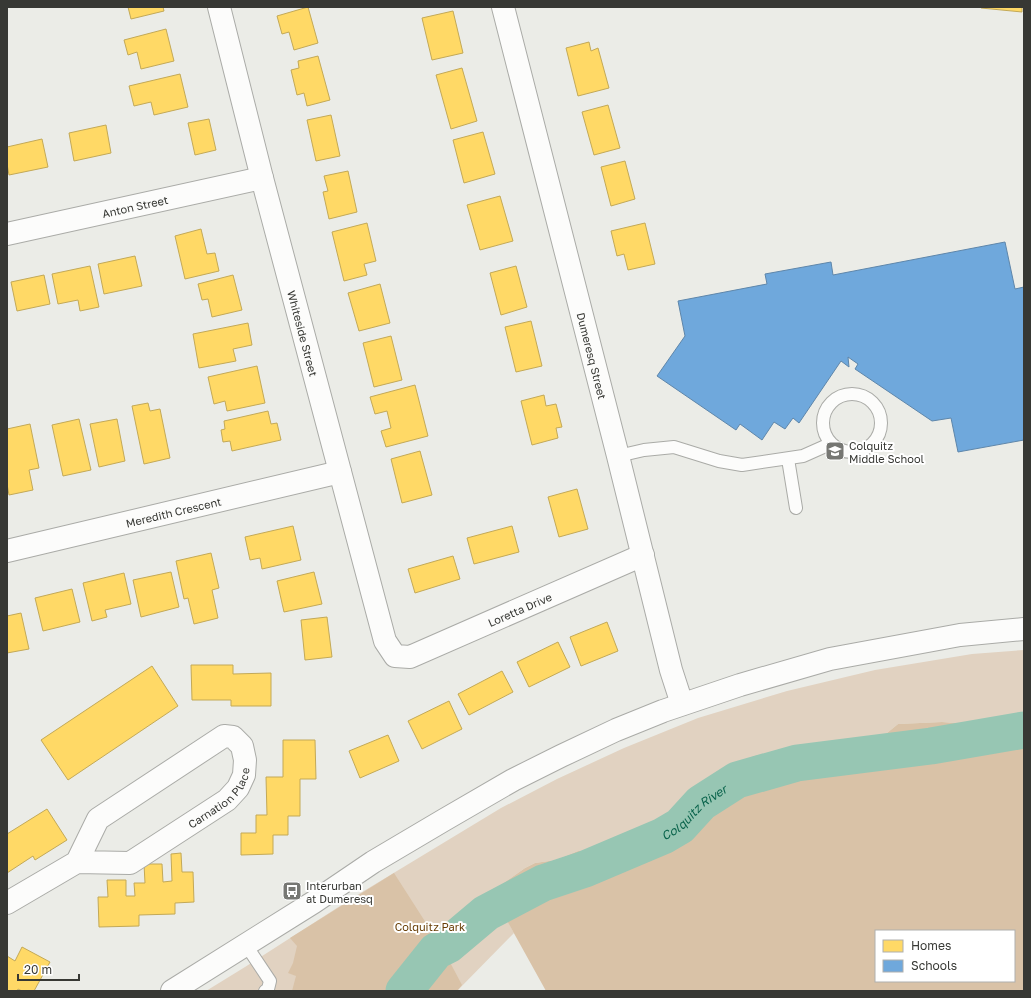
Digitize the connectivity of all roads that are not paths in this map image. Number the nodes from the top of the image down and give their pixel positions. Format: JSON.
{"nodes":[{"id":1,"x":219,"y":7,"type":"edge"},
{"id":2,"x":503,"y":7,"type":"edge"},
{"id":3,"x":262,"y":178,"type":"junction"},
{"id":4,"x":7,"y":234,"type":"edge"},
{"id":5,"x":830,"y":444,"type":"junction"},
{"id":6,"x":618,"y":456,"type":"junction"},
{"id":7,"x":788,"y":459,"type":"junction"},
{"id":8,"x":340,"y":472,"type":"junction"},
{"id":9,"x":796,"y":508,"type":"dead end"},
{"id":10,"x":7,"y":551,"type":"edge"},
{"id":11,"x":643,"y":555,"type":"junction"},
{"id":12,"x":1024,"y":629,"type":"edge"},
{"id":13,"x":395,"y":656,"type":"joint"},
{"id":14,"x":682,"y":704,"type":"junction"},
{"id":15,"x":77,"y":862,"type":"junction"},
{"id":16,"x":7,"y":903,"type":"edge"},
{"id":17,"x":246,"y":945,"type":"junction"},
{"id":18,"x":176,"y":990,"type":"edge"},
{"id":19,"x":266,"y":991,"type":"edge"}],
"edges":[{"from":1,"to":3,"type":"street","name":"Whiteside Street"},
{"from":2,"to":6,"type":"street","name":"Dumeresq Street"},
{"from":3,"to":4,"type":"street","name":"Anton Street"},
{"from":3,"to":8,"type":"street","name":"Whiteside Street"},
{"from":5,"to":5,"type":"lane"},
{"from":5,"to":7,"type":"lane"},
{"from":6,"to":7,"type":"lane"},
{"from":6,"to":11,"type":"street","name":"Dumeresq Street"},
{"from":7,"to":9,"type":"lane"},
{"from":8,"to":10,"type":"street","name":"Meredith Crescent"},
{"from":8,"to":13,"type":"street","name":"Whiteside Street"},
{"from":11,"to":13,"type":"street","name":"Loretta Drive"},
{"from":11,"to":14,"type":"street","name":"Dumeresq Street"},
{"from":12,"to":14,"type":"street"},
{"from":14,"to":17,"type":"street"},
{"from":15,"to":15,"type":"street","name":"Carnation Place"},
{"from":15,"to":16,"type":"street"},
{"from":17,"to":18,"type":"street"},
{"from":17,"to":19,"type":"lane"}]}
